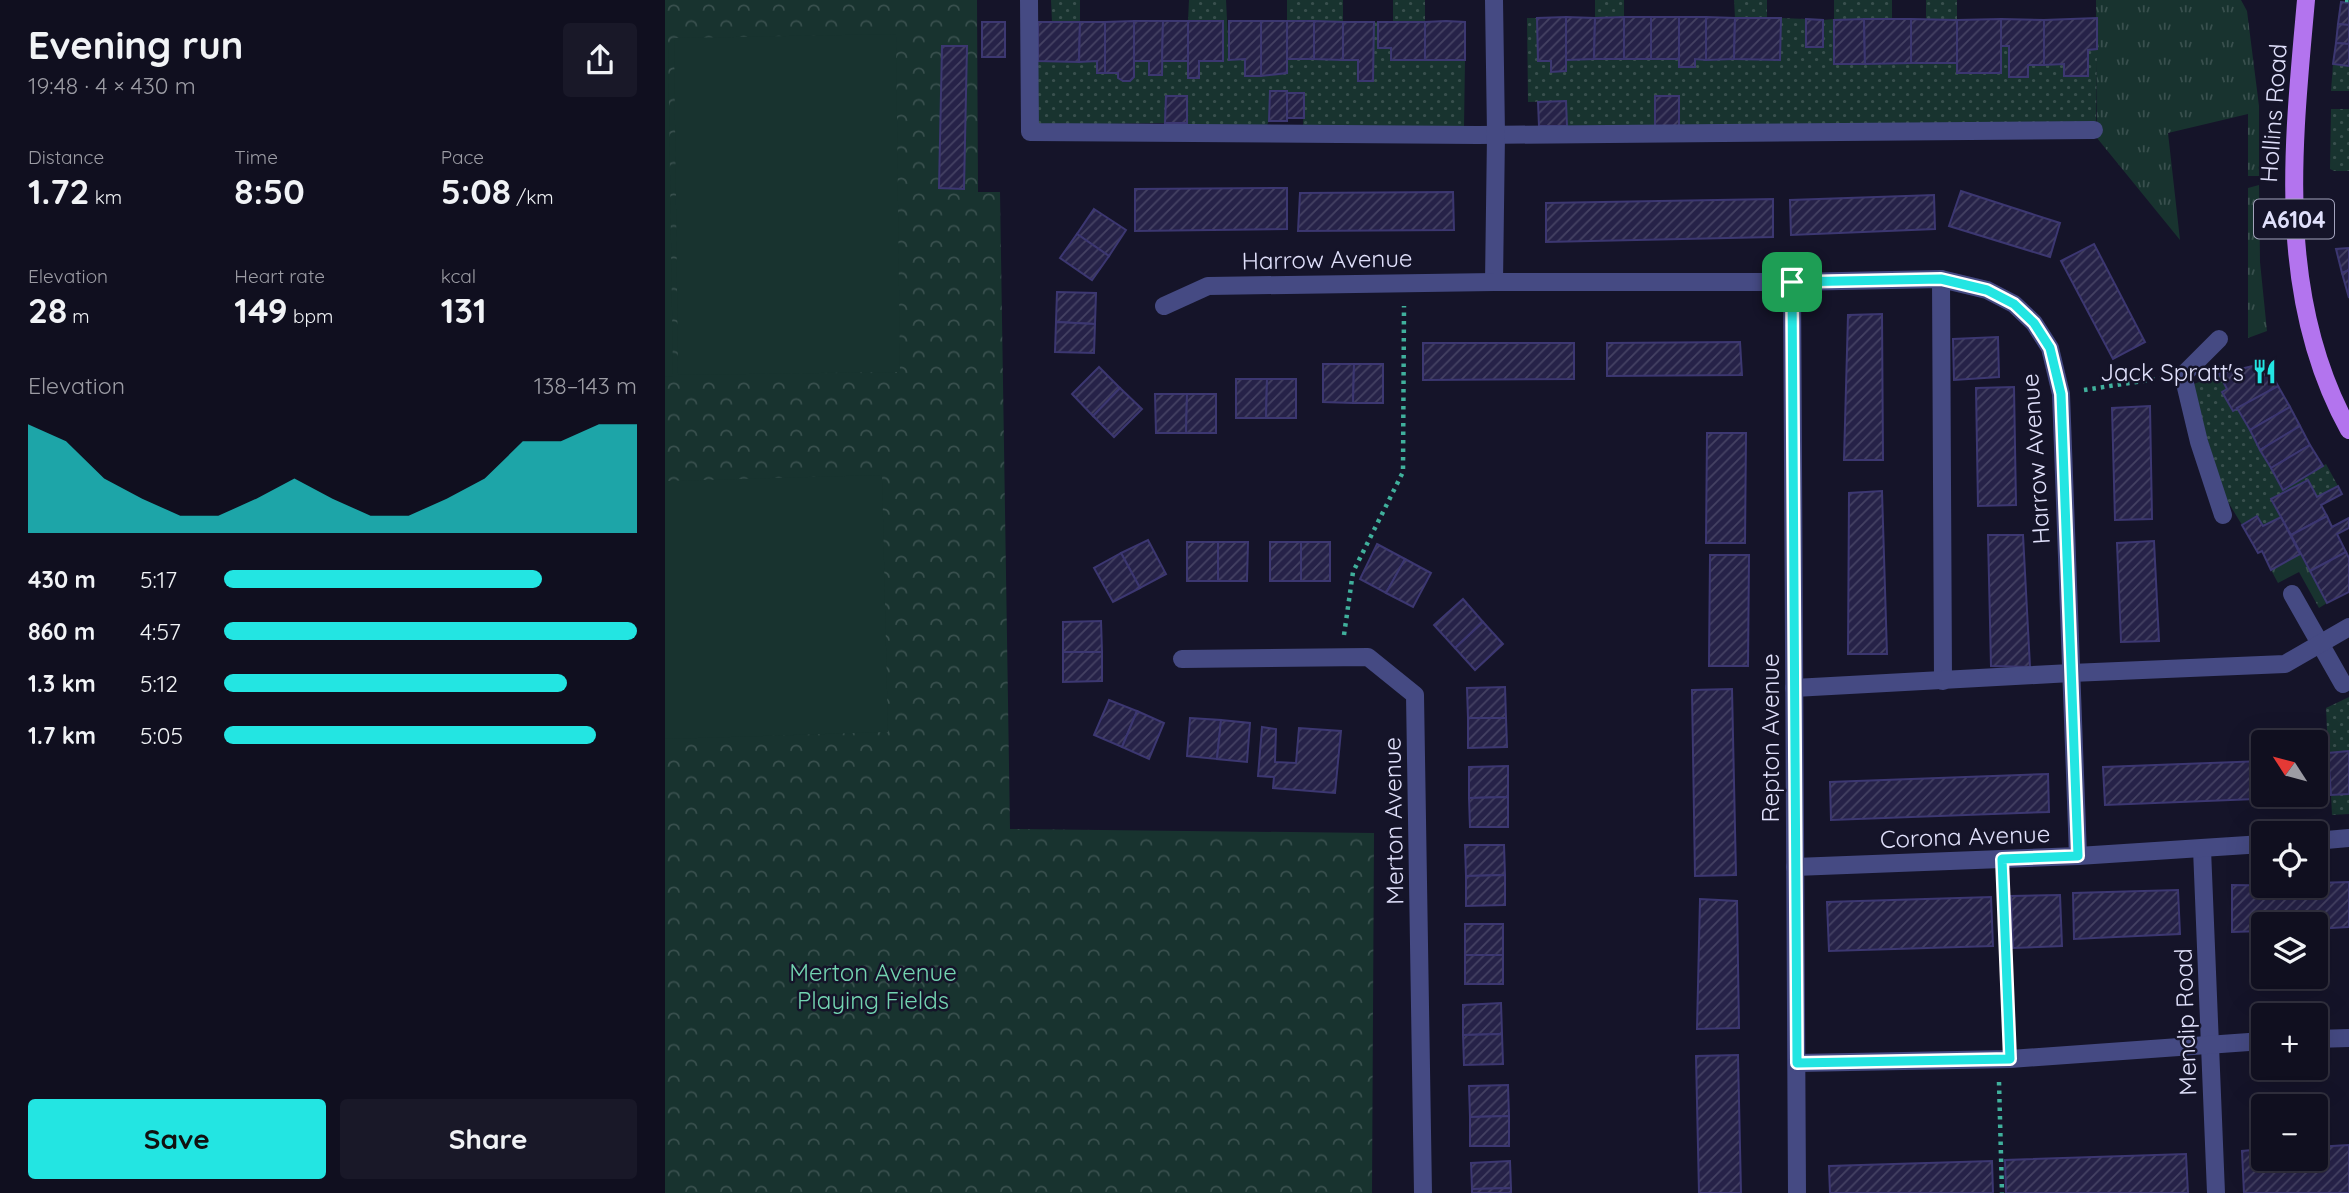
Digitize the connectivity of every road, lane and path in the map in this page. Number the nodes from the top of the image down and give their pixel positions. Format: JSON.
{"nodes":[{"id":1,"x":1029,"y":0,"type":"edge"},
{"id":2,"x":1494,"y":0,"type":"edge"},
{"id":3,"x":2306,"y":0,"type":"edge"},
{"id":4,"x":2094,"y":130,"type":"dead end"},
{"id":5,"x":1496,"y":134,"type":"junction"},
{"id":6,"x":1941,"y":279,"type":"junction"},
{"id":7,"x":1494,"y":282,"type":"junction"},
{"id":8,"x":1792,"y":282,"type":"junction"},
{"id":9,"x":1404,"y":283,"type":"junction"},
{"id":10,"x":1164,"y":306,"type":"dead end"},
{"id":11,"x":2218,"y":340,"type":"dead end"},
{"id":12,"x":2183,"y":374,"type":"junction"},
{"id":13,"x":2061,"y":394,"type":"junction"},
{"id":14,"x":2347,"y":422,"type":"edge"},
{"id":15,"x":2223,"y":515,"type":"dead end"},
{"id":16,"x":2292,"y":594,"type":"dead end"},
{"id":17,"x":2349,"y":627,"type":"edge"},
{"id":18,"x":2320,"y":644,"type":"junction"},
{"id":19,"x":1341,"y":657,"type":"junction"},
{"id":20,"x":1182,"y":659,"type":"dead end"},
{"id":21,"x":2071,"y":673,"type":"junction"},
{"id":22,"x":1943,"y":681,"type":"junction"},
{"id":23,"x":2343,"y":684,"type":"dead end"},
{"id":24,"x":1794,"y":688,"type":"junction"},
{"id":25,"x":2349,"y":838,"type":"edge"},
{"id":26,"x":2328,"y":840,"type":"edge"},
{"id":27,"x":2251,"y":845,"type":"edge"},
{"id":28,"x":2202,"y":849,"type":"junction"},
{"id":29,"x":2078,"y":856,"type":"junction"},
{"id":30,"x":2002,"y":859,"type":"junction"},
{"id":31,"x":1795,"y":867,"type":"junction"},
{"id":32,"x":2349,"y":1038,"type":"edge"},
{"id":33,"x":2328,"y":1039,"type":"edge"},
{"id":34,"x":2251,"y":1041,"type":"edge"},
{"id":35,"x":2211,"y":1043,"type":"junction"},
{"id":36,"x":2004,"y":1060,"type":"junction"},
{"id":37,"x":1797,"y":1063,"type":"junction"},
{"id":38,"x":1423,"y":1193,"type":"edge"},
{"id":39,"x":1797,"y":1193,"type":"edge"},
{"id":40,"x":2002,"y":1193,"type":"edge"},
{"id":41,"x":2216,"y":1193,"type":"edge"}],
"edges":[{"from":1,"to":5,"type":"street"},
{"from":2,"to":5,"type":"street"},
{"from":3,"to":14,"type":"main road","name":"Hollins Road","number":"A6104"},
{"from":4,"to":5,"type":"street"},
{"from":5,"to":7,"type":"street"},
{"from":6,"to":8,"type":"street","name":"Harrow Avenue"},
{"from":6,"to":13,"type":"street","name":"Harrow Avenue"},
{"from":6,"to":22,"type":"street"},
{"from":7,"to":8,"type":"street","name":"Harrow Avenue"},
{"from":7,"to":9,"type":"street","name":"Harrow Avenue"},
{"from":8,"to":24,"type":"street","name":"Repton Avenue"},
{"from":9,"to":10,"type":"street","name":"Harrow Avenue"},
{"from":9,"to":19,"type":"path"},
{"from":11,"to":12,"type":"street"},
{"from":12,"to":13,"type":"path"},
{"from":12,"to":15,"type":"street"},
{"from":13,"to":21,"type":"street","name":"Harrow Avenue"},
{"from":16,"to":18,"type":"street"},
{"from":17,"to":18,"type":"street"},
{"from":18,"to":21,"type":"street"},
{"from":18,"to":23,"type":"street"},
{"from":19,"to":20,"type":"street","name":"Merton Avenue"},
{"from":19,"to":38,"type":"street","name":"Merton Avenue"},
{"from":21,"to":22,"type":"street"},
{"from":21,"to":29,"type":"street","name":"Harrow Avenue"},
{"from":22,"to":24,"type":"street"},
{"from":24,"to":31,"type":"street","name":"Repton Avenue"},
{"from":25,"to":26,"type":"street"},
{"from":27,"to":28,"type":"street","name":"Corona Avenue"},
{"from":28,"to":29,"type":"street","name":"Corona Avenue"},
{"from":28,"to":35,"type":"street","name":"Mendip Road"},
{"from":29,"to":30,"type":"street","name":"Corona Avenue"},
{"from":30,"to":31,"type":"street","name":"Corona Avenue"},
{"from":30,"to":36,"type":"path"},
{"from":31,"to":37,"type":"street","name":"Repton Avenue"},
{"from":32,"to":33,"type":"street"},
{"from":34,"to":35,"type":"street"},
{"from":35,"to":36,"type":"street"},
{"from":35,"to":41,"type":"street","name":"Mendip Road"},
{"from":36,"to":37,"type":"street"},
{"from":36,"to":40,"type":"path"},
{"from":37,"to":39,"type":"street","name":"Repton Avenue"}]}
